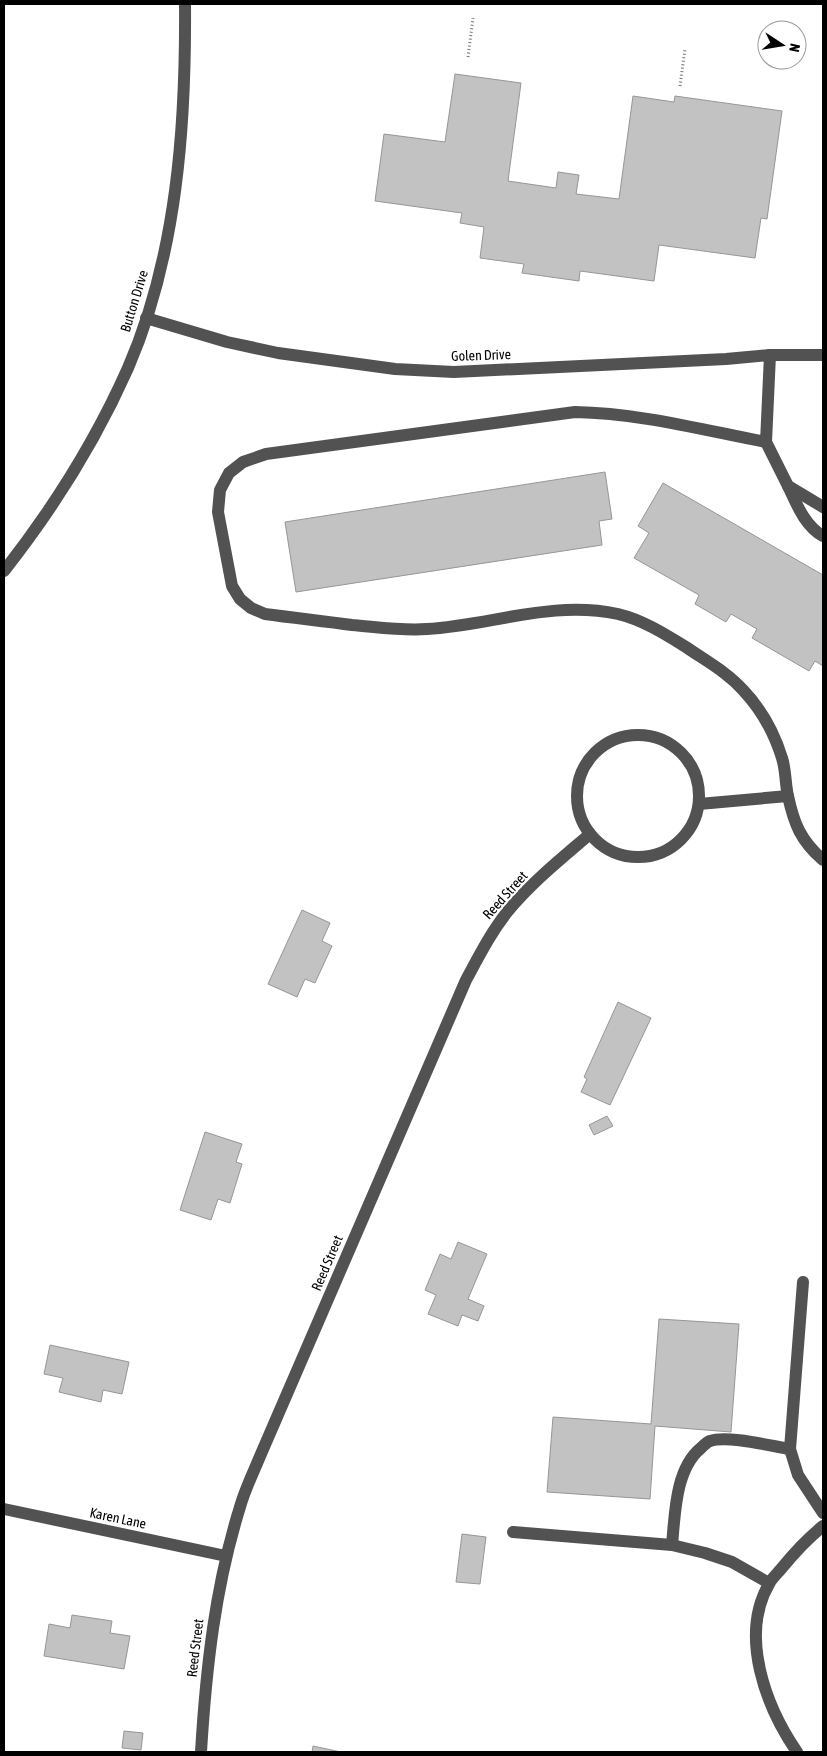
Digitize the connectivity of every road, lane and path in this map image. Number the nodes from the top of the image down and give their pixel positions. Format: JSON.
{"nodes":[{"id":1,"x":185,"y":4,"type":"edge"},
{"id":2,"x":473,"y":18,"type":"dead end"},
{"id":3,"x":685,"y":48,"type":"dead end"},
{"id":4,"x":468,"y":57,"type":"dead end"},
{"id":5,"x":680,"y":86,"type":"dead end"},
{"id":6,"x":146,"y":318,"type":"junction"},
{"id":7,"x":770,"y":355,"type":"junction"},
{"id":8,"x":823,"y":355,"type":"edge"},
{"id":9,"x":766,"y":442,"type":"junction"},
{"id":10,"x":788,"y":486,"type":"junction"},
{"id":11,"x":823,"y":507,"type":"edge"},
{"id":12,"x":823,"y":536,"type":"edge"},
{"id":13,"x":4,"y":572,"type":"edge"},
{"id":14,"x":788,"y":796,"type":"junction"},
{"id":15,"x":699,"y":804,"type":"junction"},
{"id":16,"x":590,"y":834,"type":"junction"},
{"id":17,"x":823,"y":860,"type":"edge"},
{"id":18,"x":803,"y":1282,"type":"dead end"},
{"id":19,"x":790,"y":1449,"type":"junction"},
{"id":20,"x":4,"y":1509,"type":"edge"},
{"id":21,"x":823,"y":1513,"type":"edge"},
{"id":22,"x":823,"y":1526,"type":"edge"},
{"id":23,"x":513,"y":1532,"type":"dead end"},
{"id":24,"x":672,"y":1545,"type":"junction"},
{"id":25,"x":226,"y":1556,"type":"junction"},
{"id":26,"x":769,"y":1583,"type":"junction"},
{"id":27,"x":201,"y":1752,"type":"edge"},
{"id":28,"x":797,"y":1752,"type":"edge"}],
"edges":[{"from":1,"to":6,"type":"street","name":"Button Drive"},
{"from":2,"to":4,"type":"path"},
{"from":3,"to":5,"type":"path"},
{"from":6,"to":7,"type":"street","name":"Golen Drive"},
{"from":6,"to":13,"type":"street","name":"Button Drive"},
{"from":7,"to":8,"type":"street","name":"Golen Drive"},
{"from":7,"to":9,"type":"street"},
{"from":9,"to":10,"type":"street"},
{"from":9,"to":14,"type":"street"},
{"from":10,"to":11,"type":"street"},
{"from":10,"to":12,"type":"street"},
{"from":14,"to":15,"type":"street"},
{"from":14,"to":17,"type":"street"},
{"from":15,"to":16,"type":"street"},
{"from":15,"to":16,"type":"street"},
{"from":16,"to":25,"type":"street","name":"Reed Street"},
{"from":18,"to":19,"type":"street"},
{"from":19,"to":21,"type":"street"},
{"from":19,"to":24,"type":"street"},
{"from":20,"to":25,"type":"street","name":"Karen Lane"},
{"from":22,"to":26,"type":"street"},
{"from":23,"to":24,"type":"street"},
{"from":24,"to":26,"type":"street"},
{"from":25,"to":27,"type":"street","name":"Reed Street"},
{"from":26,"to":28,"type":"street"}]}
